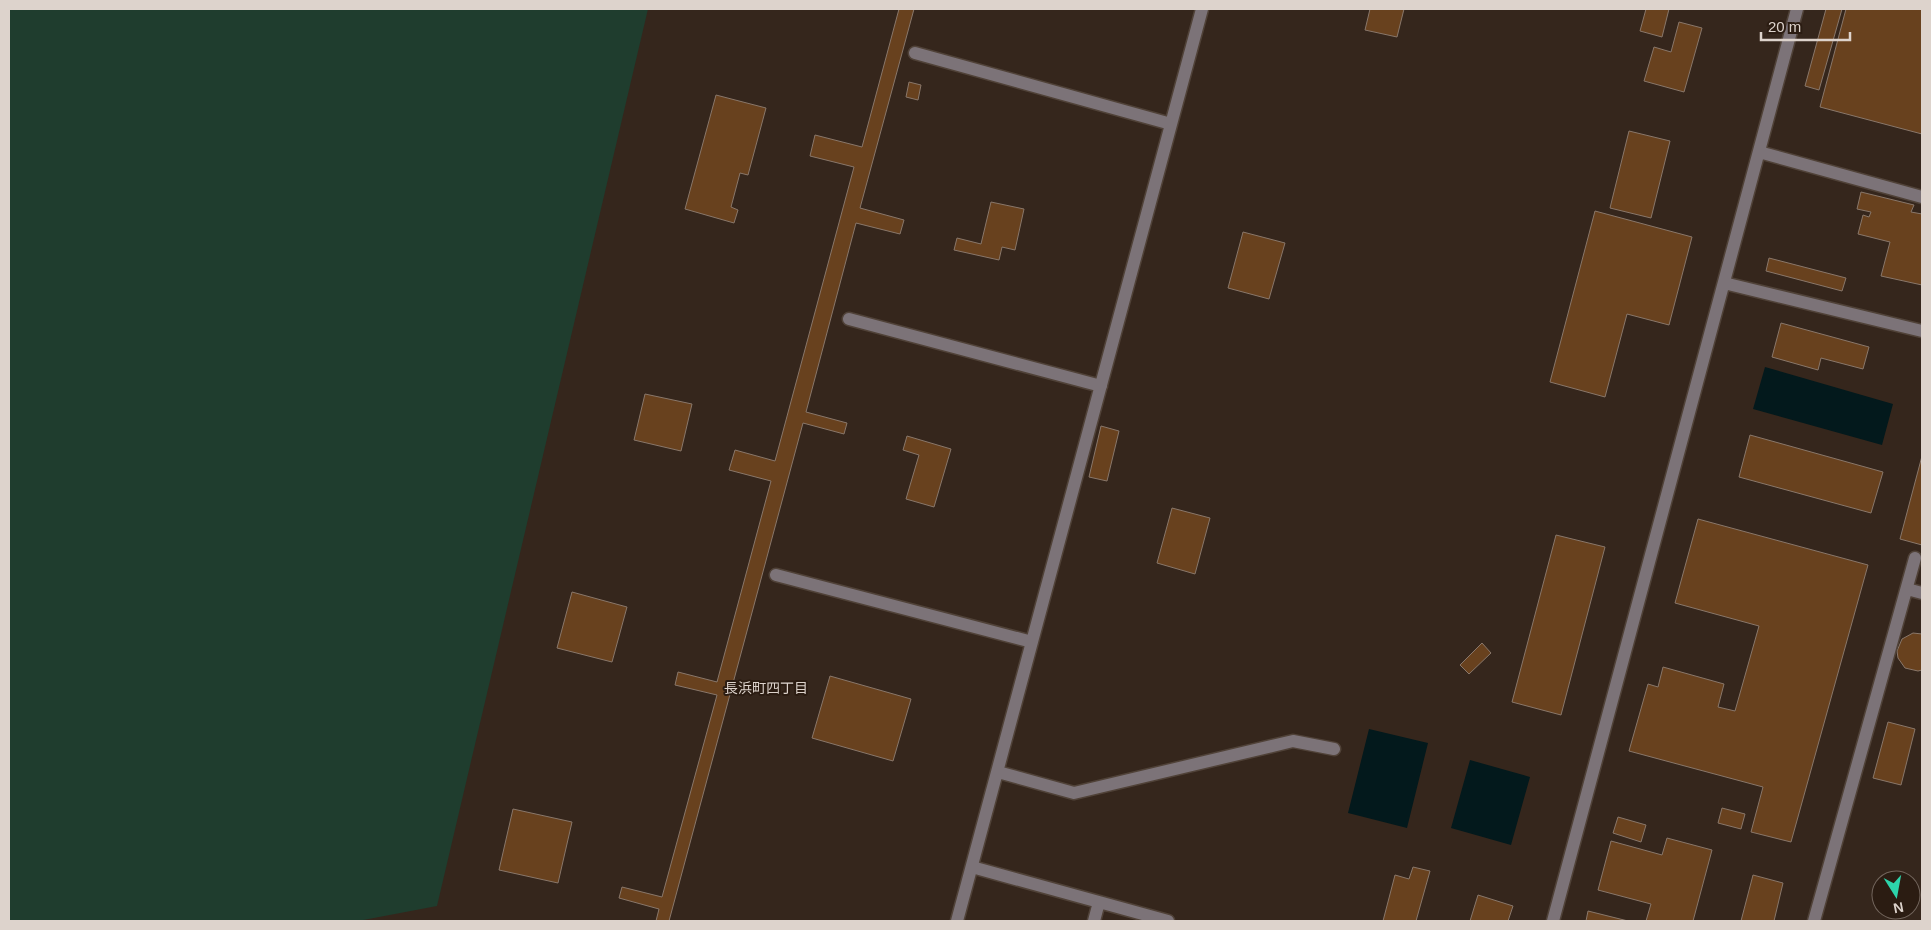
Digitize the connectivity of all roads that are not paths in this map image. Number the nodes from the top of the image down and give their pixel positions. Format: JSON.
{"nodes":[{"id":1,"x":1202,"y":9,"type":"edge"},
{"id":2,"x":1797,"y":9,"type":"edge"},
{"id":3,"x":915,"y":53,"type":"dead end"},
{"id":4,"x":1171,"y":124,"type":"junction"},
{"id":5,"x":1759,"y":152,"type":"junction"},
{"id":6,"x":1922,"y":197,"type":"edge"},
{"id":7,"x":1724,"y":283,"type":"junction"},
{"id":8,"x":849,"y":319,"type":"dead end"},
{"id":9,"x":1922,"y":330,"type":"edge"},
{"id":10,"x":1101,"y":386,"type":"junction"},
{"id":11,"x":1915,"y":558,"type":"dead end"},
{"id":12,"x":776,"y":574,"type":"dead end"},
{"id":13,"x":1907,"y":589,"type":"junction"},
{"id":14,"x":1922,"y":593,"type":"edge"},
{"id":15,"x":1032,"y":642,"type":"junction"},
{"id":16,"x":1334,"y":749,"type":"dead end"},
{"id":17,"x":998,"y":772,"type":"junction"},
{"id":18,"x":972,"y":867,"type":"junction"},
{"id":19,"x":1100,"y":902,"type":"junction"},
{"id":20,"x":957,"y":921,"type":"edge"},
{"id":21,"x":1094,"y":921,"type":"edge"},
{"id":22,"x":1168,"y":921,"type":"edge"},
{"id":23,"x":1553,"y":921,"type":"edge"},
{"id":24,"x":1814,"y":921,"type":"edge"}],
"edges":[{"from":1,"to":4,"type":"lane"},
{"from":2,"to":5,"type":"lane"},
{"from":3,"to":4,"type":"lane"},
{"from":4,"to":10,"type":"lane"},
{"from":5,"to":6,"type":"lane"},
{"from":5,"to":7,"type":"lane"},
{"from":7,"to":9,"type":"lane"},
{"from":7,"to":23,"type":"lane"},
{"from":8,"to":10,"type":"lane"},
{"from":10,"to":15,"type":"lane"},
{"from":11,"to":13,"type":"lane"},
{"from":12,"to":15,"type":"lane"},
{"from":13,"to":14,"type":"lane"},
{"from":13,"to":24,"type":"lane"},
{"from":15,"to":17,"type":"lane"},
{"from":16,"to":17,"type":"lane"},
{"from":17,"to":18,"type":"lane"},
{"from":18,"to":19,"type":"lane"},
{"from":18,"to":20,"type":"lane"},
{"from":19,"to":21,"type":"lane"},
{"from":19,"to":22,"type":"lane"}]}
